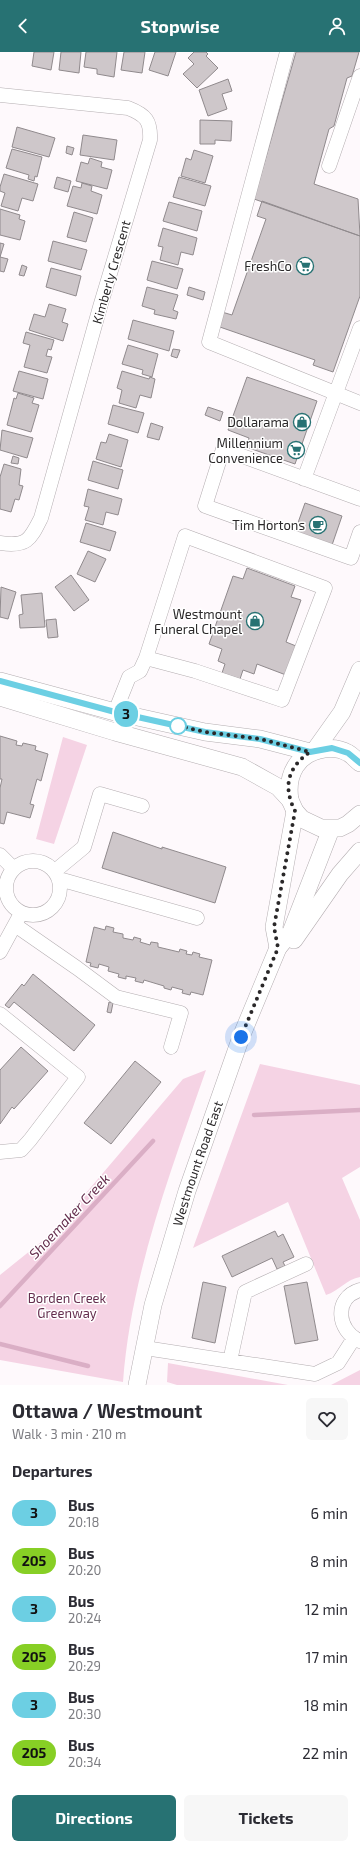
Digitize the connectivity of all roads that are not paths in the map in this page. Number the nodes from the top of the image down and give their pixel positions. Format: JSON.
{"nodes":[{"id":1,"x":287,"y":52,"type":"edge"},
{"id":2,"x":360,"y":76,"type":"edge"},
{"id":3,"x":0,"y":95,"type":"edge"},
{"id":4,"x":329,"y":166,"type":"dead end"},
{"id":5,"x":360,"y":328,"type":"edge"},
{"id":6,"x":336,"y":393,"type":"junction"},
{"id":7,"x":360,"y":403,"type":"edge"},
{"id":8,"x":304,"y":479,"type":"junction"},
{"id":9,"x":360,"y":499,"type":"edge"},
{"id":10,"x":360,"y":532,"type":"edge"},
{"id":11,"x":0,"y":543,"type":"edge"},
{"id":12,"x":146,"y":658,"type":"junction"},
{"id":13,"x":360,"y":670,"type":"edge"},
{"id":14,"x":0,"y":681,"type":"edge"},
{"id":15,"x":0,"y":697,"type":"edge"},
{"id":16,"x":115,"y":712,"type":"junction"},
{"id":17,"x":313,"y":751,"type":"junction"},
{"id":18,"x":360,"y":763,"type":"edge"},
{"id":19,"x":292,"y":805,"type":"junction"},
{"id":20,"x":142,"y":806,"type":"dead end"},
{"id":21,"x":350,"y":823,"type":"edge"},
{"id":22,"x":360,"y":851,"type":"edge"},
{"id":23,"x":0,"y":855,"type":"edge"},
{"id":24,"x":14,"y":868,"type":"junction"},
{"id":25,"x":57,"y":875,"type":"junction"},
{"id":26,"x":197,"y":918,"type":"dead end"},
{"id":27,"x":18,"y":919,"type":"junction"},
{"id":28,"x":278,"y":948,"type":"junction"},
{"id":29,"x":0,"y":952,"type":"edge"},
{"id":30,"x":270,"y":967,"type":"junction"},
{"id":31,"x":0,"y":1014,"type":"edge"},
{"id":32,"x":171,"y":1048,"type":"dead end"},
{"id":33,"x":0,"y":1152,"type":"edge"},
{"id":34,"x":306,"y":1264,"type":"dead end"},
{"id":35,"x":360,"y":1290,"type":"edge"},
{"id":36,"x":357,"y":1339,"type":"edge"},
{"id":37,"x":145,"y":1348,"type":"junction"},
{"id":38,"x":230,"y":1361,"type":"junction"},
{"id":39,"x":137,"y":1385,"type":"edge"}],
"edges":[{"from":1,"to":6,"type":"street"},
{"from":2,"to":4,"type":"street"},
{"from":3,"to":11,"type":"street","name":"Kimberly Crescent"},
{"from":5,"to":6,"type":"street"},
{"from":6,"to":7,"type":"street"},
{"from":6,"to":8,"type":"street"},
{"from":8,"to":9,"type":"street"},
{"from":8,"to":10,"type":"street"},
{"from":12,"to":12,"type":"street"},
{"from":12,"to":16,"type":"street"},
{"from":13,"to":17,"type":"main road"},
{"from":14,"to":16,"type":"main road"},
{"from":15,"to":19,"type":"main road"},
{"from":16,"to":17,"type":"main road"},
{"from":17,"to":18,"type":"main road"},
{"from":17,"to":19,"type":"main road"},
{"from":19,"to":21,"type":"main road"},
{"from":19,"to":28,"type":"main road"},
{"from":20,"to":25,"type":"street"},
{"from":21,"to":28,"type":"main road","name":"Westmount Road East"},
{"from":22,"to":30,"type":"main road"},
{"from":23,"to":24,"type":"street"},
{"from":24,"to":25,"type":"street"},
{"from":24,"to":27,"type":"street"},
{"from":25,"to":26,"type":"street"},
{"from":25,"to":27,"type":"street"},
{"from":27,"to":29,"type":"street"},
{"from":27,"to":32,"type":"street"},
{"from":28,"to":30,"type":"main road","name":"Westmount Road East"},
{"from":30,"to":37,"type":"main road","name":"Westmount Road East"},
{"from":31,"to":33,"type":"street"},
{"from":34,"to":38,"type":"street"},
{"from":35,"to":36,"type":"street"},
{"from":36,"to":38,"type":"street"},
{"from":37,"to":38,"type":"street"},
{"from":37,"to":39,"type":"main road","name":"Westmount Road East"}]}
